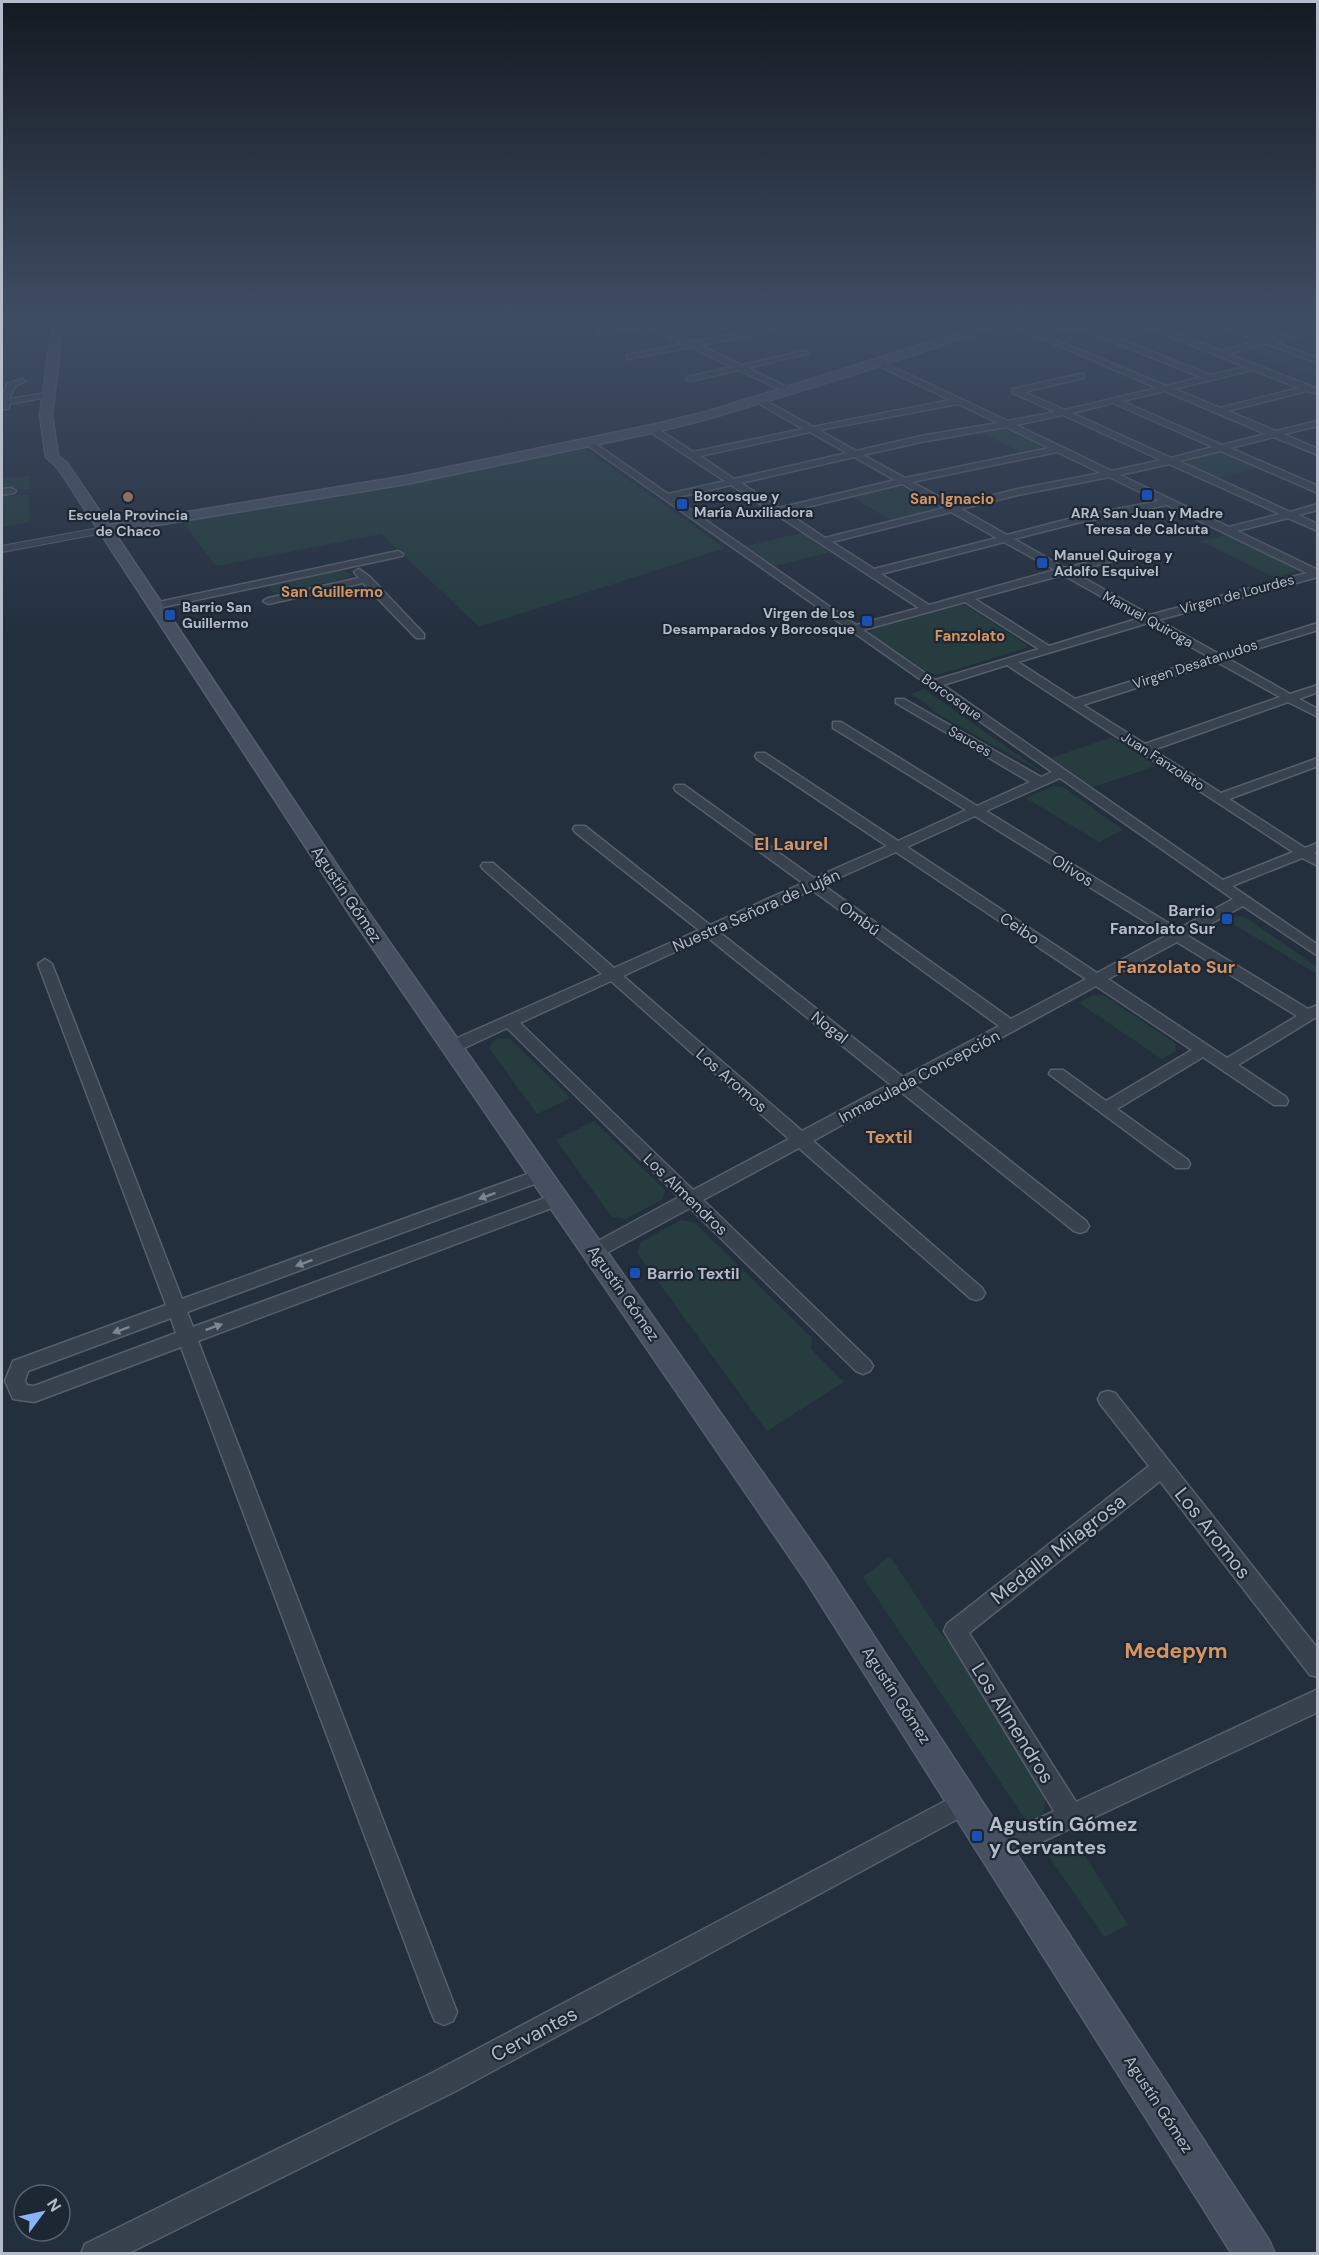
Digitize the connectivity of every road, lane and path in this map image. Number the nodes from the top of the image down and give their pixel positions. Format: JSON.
{"nodes":[{"id":1,"x":49,"y":427,"type":"edge"},
{"id":2,"x":659,"y":427,"type":"edge"},
{"id":3,"x":808,"y":427,"type":"edge"},
{"id":4,"x":820,"y":427,"type":"edge"},
{"id":5,"x":988,"y":427,"type":"edge"},
{"id":6,"x":1013,"y":427,"type":"edge"},
{"id":7,"x":1096,"y":427,"type":"edge"},
{"id":8,"x":1175,"y":427,"type":"edge"},
{"id":9,"x":1257,"y":427,"type":"edge"},
{"id":10,"x":1302,"y":427,"type":"edge"},
{"id":11,"x":652,"y":429,"type":"junction"},
{"id":12,"x":811,"y":429,"type":"junction"},
{"id":13,"x":1275,"y":435,"type":"junction"},
{"id":14,"x":587,"y":442,"type":"junction"},
{"id":15,"x":1220,"y":447,"type":"junction"},
{"id":16,"x":1057,"y":449,"type":"junction"},
{"id":17,"x":1317,"y":452,"type":"edge"},
{"id":18,"x":856,"y":454,"type":"junction"},
{"id":19,"x":692,"y":455,"type":"junction"},
{"id":20,"x":1169,"y":461,"type":"junction"},
{"id":21,"x":1110,"y":474,"type":"junction"},
{"id":22,"x":903,"y":481,"type":"junction"},
{"id":23,"x":733,"y":482,"type":"junction"},
{"id":24,"x":1317,"y":490,"type":"edge"},
{"id":25,"x":666,"y":497,"type":"junction"},
{"id":26,"x":1167,"y":502,"type":"junction"},
{"id":27,"x":1317,"y":507,"type":"edge"},
{"id":28,"x":952,"y":509,"type":"junction"},
{"id":29,"x":777,"y":511,"type":"junction"},
{"id":30,"x":1289,"y":515,"type":"junction"},
{"id":31,"x":1317,"y":528,"type":"edge"},
{"id":32,"x":104,"y":531,"type":"junction"},
{"id":33,"x":1227,"y":531,"type":"junction"},
{"id":34,"x":1005,"y":538,"type":"junction"},
{"id":35,"x":824,"y":541,"type":"junction"},
{"id":36,"x":2,"y":549,"type":"edge"},
{"id":37,"x":1130,"y":553,"type":"dead end"},
{"id":38,"x":398,"y":554,"type":"dead end"},
{"id":39,"x":351,"y":564,"type":"junction"},
{"id":40,"x":1063,"y":571,"type":"junction"},
{"id":41,"x":873,"y":573,"type":"junction"},
{"id":42,"x":1317,"y":573,"type":"edge"},
{"id":43,"x":366,"y":579,"type":"junction"},
{"id":44,"x":255,"y":584,"type":"junction"},
{"id":45,"x":966,"y":598,"type":"junction"},
{"id":46,"x":268,"y":601,"type":"junction"},
{"id":47,"x":154,"y":606,"type":"junction"},
{"id":48,"x":928,"y":609,"type":"junction"},
{"id":49,"x":279,"y":614,"type":"dead end"},
{"id":50,"x":1149,"y":619,"type":"junction"},
{"id":51,"x":1317,"y":626,"type":"edge"},
{"id":52,"x":854,"y":629,"type":"junction"},
{"id":53,"x":420,"y":636,"type":"dead end"},
{"id":54,"x":1047,"y":649,"type":"junction"},
{"id":55,"x":1217,"y":658,"type":"junction"},
{"id":56,"x":1008,"y":661,"type":"junction"},
{"id":57,"x":933,"y":684,"type":"junction"},
{"id":58,"x":1317,"y":688,"type":"edge"},
{"id":59,"x":1289,"y":698,"type":"junction"},
{"id":60,"x":900,"y":701,"type":"dead end"},
{"id":61,"x":1073,"y":704,"type":"junction"},
{"id":62,"x":1317,"y":714,"type":"edge"},
{"id":63,"x":837,"y":725,"type":"dead end"},
{"id":64,"x":1143,"y":749,"type":"junction"},
{"id":65,"x":761,"y":756,"type":"dead end"},
{"id":66,"x":1317,"y":762,"type":"edge"},
{"id":67,"x":1060,"y":773,"type":"junction"},
{"id":68,"x":1040,"y":782,"type":"junction"},
{"id":69,"x":680,"y":788,"type":"dead end"},
{"id":70,"x":1220,"y":798,"type":"junction"},
{"id":71,"x":976,"y":811,"type":"junction"},
{"id":72,"x":580,"y":829,"type":"dead end"},
{"id":73,"x":897,"y":846,"type":"junction"},
{"id":74,"x":1317,"y":847,"type":"edge"},
{"id":75,"x":1304,"y":853,"type":"junction"},
{"id":76,"x":1317,"y":862,"type":"edge"},
{"id":77,"x":488,"y":866,"type":"dead end"},
{"id":78,"x":813,"y":884,"type":"junction"},
{"id":79,"x":1222,"y":885,"type":"junction"},
{"id":80,"x":1243,"y":900,"type":"junction"},
{"id":81,"x":709,"y":931,"type":"junction"},
{"id":82,"x":1178,"y":935,"type":"junction"},
{"id":83,"x":1317,"y":952,"type":"edge"},
{"id":84,"x":45,"y":964,"type":"dead end"},
{"id":85,"x":612,"y":975,"type":"junction"},
{"id":86,"x":1097,"y":979,"type":"junction"},
{"id":87,"x":1313,"y":1013,"type":"edge"},
{"id":88,"x":509,"y":1021,"type":"junction"},
{"id":89,"x":1010,"y":1026,"type":"junction"},
{"id":90,"x":453,"y":1047,"type":"junction"},
{"id":91,"x":1203,"y":1050,"type":"junction"},
{"id":92,"x":1227,"y":1065,"type":"junction"},
{"id":93,"x":1057,"y":1074,"type":"dead end"},
{"id":94,"x":902,"y":1085,"type":"junction"},
{"id":95,"x":1280,"y":1101,"type":"dead end"},
{"id":96,"x":1105,"y":1109,"type":"junction"},
{"id":97,"x":801,"y":1140,"type":"junction"},
{"id":98,"x":1182,"y":1164,"type":"dead end"},
{"id":99,"x":542,"y":1175,"type":"junction"},
{"id":100,"x":559,"y":1199,"type":"junction"},
{"id":101,"x":692,"y":1199,"type":"junction"},
{"id":102,"x":1080,"y":1226,"type":"dead end"},
{"id":103,"x":595,"y":1251,"type":"junction"},
{"id":104,"x":976,"y":1293,"type":"dead end"},
{"id":105,"x":177,"y":1309,"type":"junction"},
{"id":106,"x":188,"y":1337,"type":"junction"},
{"id":107,"x":863,"y":1366,"type":"dead end"},
{"id":108,"x":1108,"y":1399,"type":"dead end"},
{"id":109,"x":1162,"y":1468,"type":"junction"},
{"id":110,"x":955,"y":1631,"type":"joint"},
{"id":111,"x":1317,"y":1667,"type":"edge"},
{"id":112,"x":1317,"y":1700,"type":"edge"},
{"id":113,"x":966,"y":1802,"type":"junction"},
{"id":114,"x":1071,"y":1816,"type":"junction"},
{"id":115,"x":997,"y":1851,"type":"junction"},
{"id":116,"x":444,"y":2012,"type":"dead end"},
{"id":117,"x":95,"y":2253,"type":"edge"},
{"id":118,"x":1255,"y":2253,"type":"edge"}],
"edges":[{"from":1,"to":32,"type":"main road","name":"Agustín Gómez"},
{"from":2,"to":11,"type":"main road"},
{"from":3,"to":12,"type":"street","name":"Manuel Quiroga"},
{"from":4,"to":12,"type":"street"},
{"from":5,"to":18,"type":"street"},
{"from":6,"to":16,"type":"street"},
{"from":7,"to":20,"type":"street"},
{"from":8,"to":15,"type":"street"},
{"from":9,"to":13,"type":"street"},
{"from":10,"to":13,"type":"street"},
{"from":11,"to":14,"type":"main road"},
{"from":11,"to":19,"type":"street"},
{"from":12,"to":18,"type":"street","name":"Manuel Quiroga"},
{"from":12,"to":19,"type":"street"},
{"from":13,"to":15,"type":"street"},
{"from":13,"to":17,"type":"street"},
{"from":14,"to":25,"type":"street","name":"Borcosque"},
{"from":14,"to":32,"type":"main road"},
{"from":15,"to":20,"type":"street"},
{"from":15,"to":24,"type":"street"},
{"from":16,"to":21,"type":"street"},
{"from":16,"to":22,"type":"street"},
{"from":18,"to":22,"type":"street","name":"Manuel Quiroga"},
{"from":18,"to":23,"type":"street"},
{"from":19,"to":23,"type":"street"},
{"from":20,"to":21,"type":"street"},
{"from":20,"to":30,"type":"street"},
{"from":21,"to":26,"type":"street"},
{"from":21,"to":28,"type":"street"},
{"from":22,"to":28,"type":"street","name":"Manuel Quiroga"},
{"from":22,"to":29,"type":"street"},
{"from":23,"to":25,"type":"street"},
{"from":23,"to":29,"type":"street"},
{"from":25,"to":52,"type":"street","name":"Borcosque"},
{"from":26,"to":33,"type":"street"},
{"from":26,"to":34,"type":"street"},
{"from":27,"to":30,"type":"street"},
{"from":28,"to":34,"type":"street","name":"Manuel Quiroga"},
{"from":28,"to":35,"type":"street"},
{"from":29,"to":35,"type":"street"},
{"from":30,"to":31,"type":"street"},
{"from":30,"to":33,"type":"street"},
{"from":32,"to":36,"type":"street"},
{"from":32,"to":47,"type":"main road","name":"Agustín Gómez"},
{"from":33,"to":42,"type":"street"},
{"from":34,"to":40,"type":"street","name":"Manuel Quiroga"},
{"from":34,"to":41,"type":"street"},
{"from":35,"to":41,"type":"street"},
{"from":37,"to":40,"type":"street"},
{"from":38,"to":39,"type":"street"},
{"from":39,"to":43,"type":"street"},
{"from":39,"to":44,"type":"street"},
{"from":40,"to":45,"type":"street"},
{"from":40,"to":50,"type":"street","name":"Manuel Quiroga"},
{"from":41,"to":48,"type":"street"},
{"from":42,"to":50,"type":"street","name":"Virgen de Lourdes"},
{"from":43,"to":46,"type":"street"},
{"from":43,"to":53,"type":"street"},
{"from":44,"to":46,"type":"street"},
{"from":44,"to":47,"type":"street"},
{"from":45,"to":48,"type":"street"},
{"from":45,"to":54,"type":"street"},
{"from":46,"to":49,"type":"street"},
{"from":47,"to":90,"type":"main road","name":"Agustín Gómez"},
{"from":48,"to":52,"type":"street"},
{"from":50,"to":54,"type":"street","name":"Virgen de Lourdes"},
{"from":50,"to":55,"type":"street","name":"Manuel Quiroga"},
{"from":51,"to":55,"type":"street","name":"Virgen Desatanudos"},
{"from":52,"to":57,"type":"street","name":"Borcosque"},
{"from":54,"to":56,"type":"street","name":"Virgen de Lourdes"},
{"from":55,"to":59,"type":"street","name":"Manuel Quiroga"},
{"from":55,"to":61,"type":"street","name":"Virgen Desatanudos"},
{"from":56,"to":57,"type":"street","name":"Virgen de Lourdes"},
{"from":56,"to":61,"type":"street","name":"Juan Fanzolato"},
{"from":57,"to":67,"type":"street","name":"Borcosque"},
{"from":58,"to":59,"type":"street"},
{"from":59,"to":62,"type":"street","name":"Manuel Quiroga"},
{"from":59,"to":64,"type":"street"},
{"from":60,"to":68,"type":"street","name":"Sauces"},
{"from":61,"to":64,"type":"street","name":"Juan Fanzolato"},
{"from":63,"to":71,"type":"street","name":"Olivos"},
{"from":64,"to":70,"type":"street","name":"Juan Fanzolato"},
{"from":65,"to":73,"type":"street","name":"Ceibo"},
{"from":66,"to":70,"type":"street"},
{"from":67,"to":68,"type":"street","name":"Nuestra Señora de Luján"},
{"from":67,"to":79,"type":"street","name":"Borcosque"},
{"from":68,"to":71,"type":"street","name":"Nuestra Señora de Luján"},
{"from":69,"to":78,"type":"street","name":"Ombú"},
{"from":70,"to":75,"type":"street","name":"Juan Fanzolato"},
{"from":71,"to":73,"type":"street","name":"Nuestra Señora de Luján"},
{"from":71,"to":82,"type":"street","name":"Olivos"},
{"from":72,"to":81,"type":"street","name":"Nogal"},
{"from":73,"to":78,"type":"street","name":"Nuestra Señora de Luján"},
{"from":73,"to":86,"type":"street","name":"Ceibo"},
{"from":74,"to":75,"type":"street"},
{"from":75,"to":76,"type":"street","name":"Juan Fanzolato"},
{"from":75,"to":79,"type":"street"},
{"from":77,"to":85,"type":"street","name":"Los Aromos"},
{"from":78,"to":81,"type":"street","name":"Nuestra Señora de Luján"},
{"from":78,"to":89,"type":"street","name":"Ombú"},
{"from":79,"to":80,"type":"street","name":"Borcosque"},
{"from":80,"to":82,"type":"street","name":"Inmaculada Concepción"},
{"from":80,"to":83,"type":"street","name":"Borcosque"},
{"from":81,"to":85,"type":"street","name":"Nuestra Señora de Luján"},
{"from":81,"to":94,"type":"street","name":"Nogal"},
{"from":82,"to":86,"type":"street","name":"Inmaculada Concepción"},
{"from":82,"to":87,"type":"street","name":"Olivos"},
{"from":84,"to":105,"type":"street"},
{"from":85,"to":88,"type":"street","name":"Nuestra Señora de Luján"},
{"from":85,"to":97,"type":"street","name":"Los Aromos"},
{"from":86,"to":89,"type":"street","name":"Inmaculada Concepción"},
{"from":86,"to":91,"type":"street","name":"Ceibo"},
{"from":87,"to":92,"type":"street"},
{"from":88,"to":90,"type":"street","name":"Nuestra Señora de Luján"},
{"from":88,"to":101,"type":"street","name":"Los Almendros"},
{"from":89,"to":94,"type":"street","name":"Inmaculada Concepción"},
{"from":90,"to":99,"type":"main road","name":"Agustín Gómez"},
{"from":91,"to":92,"type":"street","name":"Ceibo"},
{"from":91,"to":96,"type":"street"},
{"from":92,"to":95,"type":"street","name":"Ceibo"},
{"from":93,"to":96,"type":"street"},
{"from":94,"to":97,"type":"street","name":"Inmaculada Concepción"},
{"from":94,"to":102,"type":"street","name":"Nogal"},
{"from":96,"to":98,"type":"street"},
{"from":97,"to":101,"type":"street","name":"Inmaculada Concepción"},
{"from":97,"to":104,"type":"street","name":"Los Aromos"},
{"from":99,"to":100,"type":"main road","name":"Agustín Gómez"},
{"from":99,"to":105,"type":"street","one_way":true},
{"from":100,"to":103,"type":"main road","name":"Agustín Gómez"},
{"from":106,"to":100,"type":"street","one_way":true},
{"from":101,"to":103,"type":"street","name":"Inmaculada Concepción"},
{"from":101,"to":107,"type":"street","name":"Los Almendros"},
{"from":103,"to":113,"type":"main road","name":"Agustín Gómez"},
{"from":105,"to":106,"type":"street"},
{"from":105,"to":106,"type":"street","one_way":true},
{"from":106,"to":116,"type":"street"},
{"from":108,"to":109,"type":"street","name":"Los Aromos"},
{"from":109,"to":110,"type":"street","name":"Medalla Milagrosa"},
{"from":109,"to":111,"type":"street","name":"Los Aromos"},
{"from":110,"to":114,"type":"street","name":"Los Almendros"},
{"from":112,"to":114,"type":"street"},
{"from":113,"to":115,"type":"main road","name":"Agustín Gómez"},
{"from":113,"to":117,"type":"street","name":"Cervantes"},
{"from":114,"to":115,"type":"street"},
{"from":115,"to":118,"type":"main road","name":"Agustín Gómez"}]}
